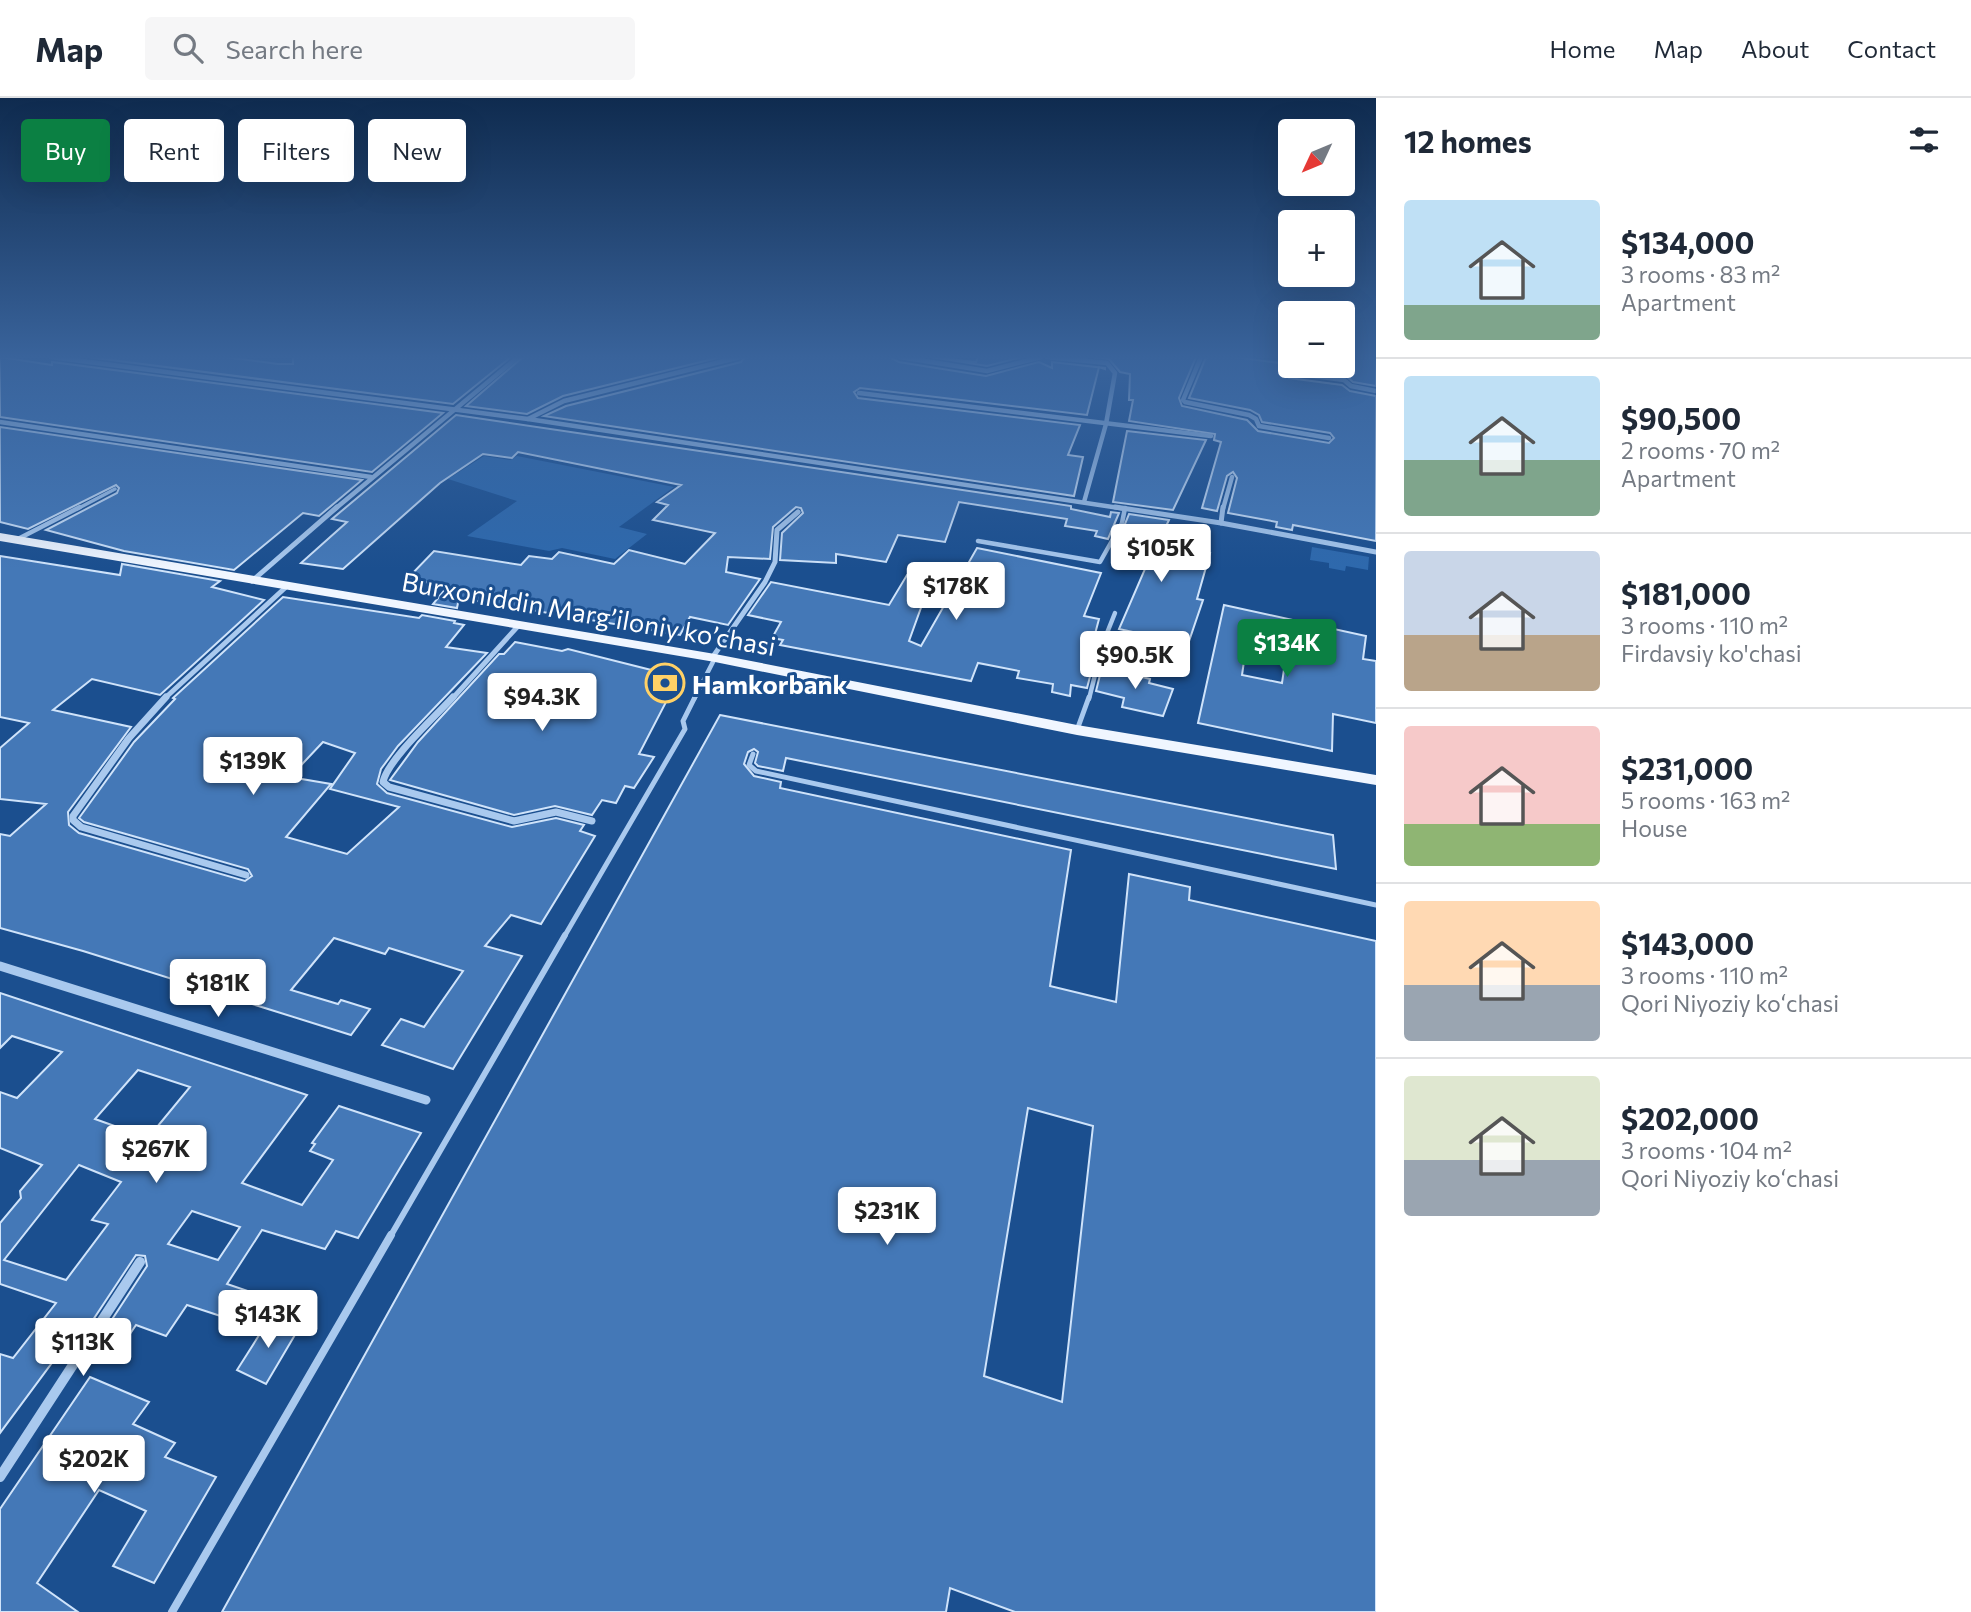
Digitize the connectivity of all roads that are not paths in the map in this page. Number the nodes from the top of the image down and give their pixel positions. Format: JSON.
{"nodes":[{"id":1,"x":38,"y":428,"type":"edge"},
{"id":2,"x":434,"y":428,"type":"edge"},
{"id":3,"x":586,"y":428,"type":"edge"},
{"id":4,"x":1106,"y":428,"type":"edge"},
{"id":5,"x":1138,"y":428,"type":"edge"},
{"id":6,"x":1269,"y":428,"type":"edge"},
{"id":7,"x":1210,"y":436,"type":"dead end"},
{"id":8,"x":1329,"y":438,"type":"dead end"},
{"id":9,"x":371,"y":477,"type":"junction"},
{"id":10,"x":1232,"y":477,"type":"dead end"},
{"id":11,"x":115,"y":489,"type":"dead end"},
{"id":12,"x":1084,"y":502,"type":"junction"},
{"id":13,"x":1125,"y":508,"type":"junction"},
{"id":14,"x":798,"y":512,"type":"dead end"},
{"id":15,"x":1221,"y":523,"type":"junction"},
{"id":16,"x":4,"y":538,"type":"edge"},
{"id":17,"x":978,"y":541,"type":"dead end"},
{"id":18,"x":1376,"y":552,"type":"edge"},
{"id":19,"x":251,"y":581,"type":"junction"},
{"id":20,"x":286,"y":587,"type":"junction"},
{"id":21,"x":1115,"y":613,"type":"dead end"},
{"id":22,"x":519,"y":625,"type":"junction"},
{"id":23,"x":714,"y":658,"type":"junction"},
{"id":24,"x":1077,"y":730,"type":"junction"},
{"id":25,"x":753,"y":754,"type":"dead end"},
{"id":26,"x":1376,"y":780,"type":"edge"},
{"id":27,"x":592,"y":821,"type":"dead end"},
{"id":28,"x":246,"y":876,"type":"dead end"},
{"id":29,"x":1376,"y":905,"type":"edge"},
{"id":30,"x":0,"y":966,"type":"edge"},
{"id":31,"x":426,"y":1100,"type":"dead end"},
{"id":32,"x":140,"y":1262,"type":"dead end"},
{"id":33,"x":0,"y":1477,"type":"edge"},
{"id":34,"x":173,"y":1612,"type":"edge"}],
"edges":[{"from":1,"to":9,"type":"street"},
{"from":2,"to":9,"type":"street"},
{"from":3,"to":12,"type":"street"},
{"from":4,"to":12,"type":"street"},
{"from":5,"to":7,"type":"street"},
{"from":6,"to":8,"type":"street"},
{"from":9,"to":19,"type":"street"},
{"from":10,"to":15,"type":"street"},
{"from":11,"to":16,"type":"lane"},
{"from":12,"to":13,"type":"street"},
{"from":13,"to":15,"type":"street"},
{"from":13,"to":17,"type":"lane"},
{"from":14,"to":23,"type":"street"},
{"from":15,"to":18,"type":"street"},
{"from":16,"to":19,"type":"main road","name":"Burxoniddin Marg’iloniy ko’chasi"},
{"from":19,"to":20,"type":"main road","name":"Burxoniddin Marg’iloniy ko’chasi"},
{"from":20,"to":22,"type":"main road","name":"Burxoniddin Marg’iloniy ko’chasi"},
{"from":20,"to":28,"type":"street"},
{"from":21,"to":24,"type":"lane"},
{"from":22,"to":23,"type":"main road","name":"Burxoniddin Marg’iloniy ko’chasi"},
{"from":22,"to":27,"type":"street"},
{"from":23,"to":24,"type":"main road","name":"Burxoniddin Marg’iloniy ko’chasi"},
{"from":23,"to":34,"type":"lane"},
{"from":24,"to":26,"type":"main road","name":"Burxoniddin Marg’iloniy ko’chasi"},
{"from":25,"to":29,"type":"lane"},
{"from":30,"to":31,"type":"street"},
{"from":32,"to":33,"type":"street"}]}
